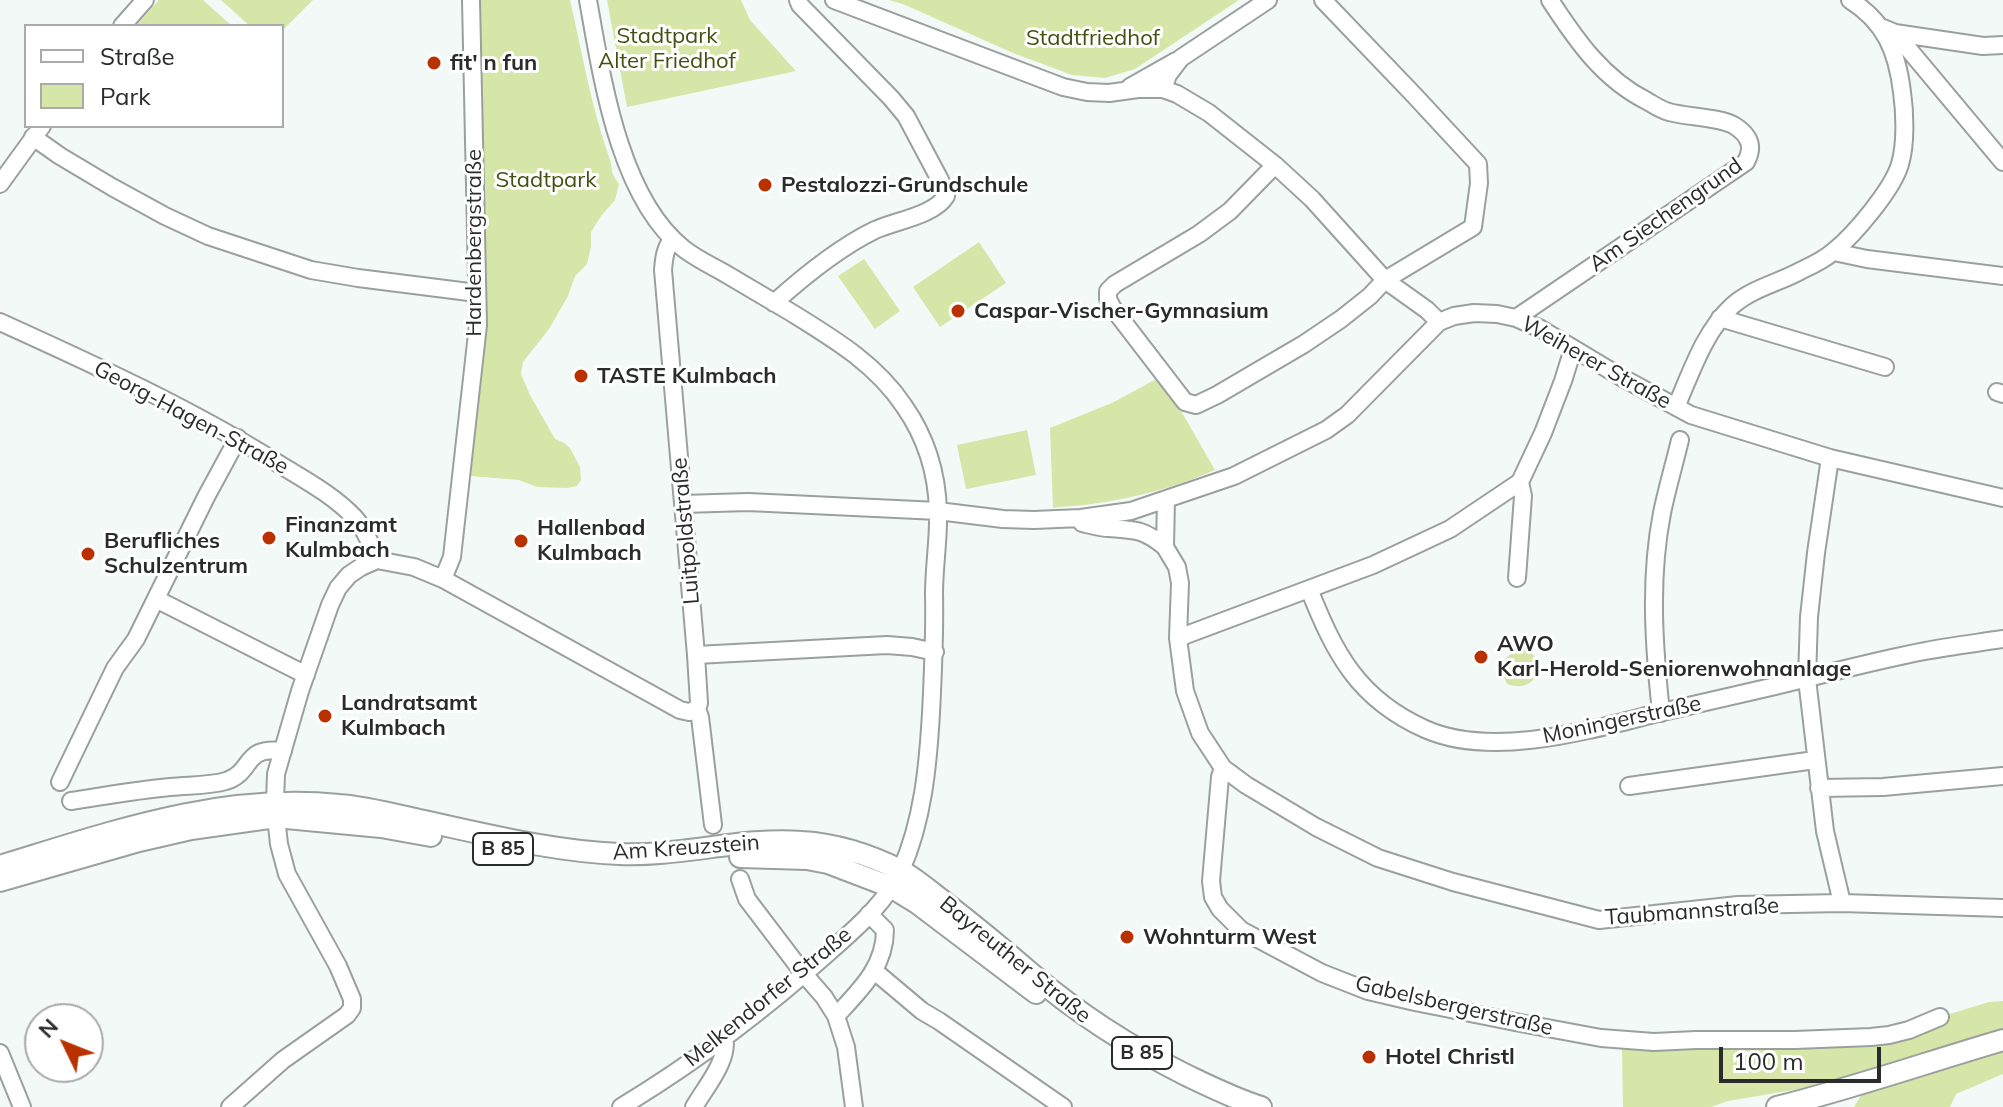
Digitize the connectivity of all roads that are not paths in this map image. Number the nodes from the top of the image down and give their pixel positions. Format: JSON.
{"nodes":[{"id":1,"x":145,"y":0,"type":"edge"},
{"id":2,"x":471,"y":0,"type":"edge"},
{"id":3,"x":588,"y":0,"type":"edge"},
{"id":4,"x":798,"y":0,"type":"edge"},
{"id":5,"x":834,"y":0,"type":"edge"},
{"id":6,"x":1268,"y":0,"type":"edge"},
{"id":7,"x":1323,"y":0,"type":"edge"},
{"id":8,"x":1550,"y":0,"type":"edge"},
{"id":9,"x":1850,"y":0,"type":"edge"},
{"id":10,"x":124,"y":24,"type":"edge"},
{"id":11,"x":1889,"y":30,"type":"junction"},
{"id":12,"x":2003,"y":45,"type":"edge"},
{"id":13,"x":1181,"y":58,"type":"junction"},
{"id":14,"x":1163,"y":89,"type":"junction"},
{"id":15,"x":1118,"y":93,"type":"junction"},
{"id":16,"x":37,"y":132,"type":"edge"},
{"id":17,"x":2003,"y":162,"type":"edge"},
{"id":18,"x":1275,"y":165,"type":"junction"},
{"id":19,"x":0,"y":184,"type":"edge"},
{"id":20,"x":672,"y":239,"type":"junction"},
{"id":21,"x":1834,"y":252,"type":"junction"},
{"id":22,"x":2003,"y":276,"type":"edge"},
{"id":23,"x":1385,"y":280,"type":"junction"},
{"id":24,"x":477,"y":293,"type":"junction"},
{"id":25,"x":774,"y":303,"type":"junction"},
{"id":26,"x":1516,"y":318,"type":"junction"},
{"id":27,"x":1720,"y":318,"type":"junction"},
{"id":28,"x":0,"y":322,"type":"edge"},
{"id":29,"x":1439,"y":322,"type":"junction"},
{"id":30,"x":1573,"y":349,"type":"junction"},
{"id":31,"x":1885,"y":367,"type":"dead end"},
{"id":32,"x":1676,"y":407,"type":"junction"},
{"id":33,"x":238,"y":438,"type":"junction"},
{"id":34,"x":1680,"y":440,"type":"dead end"},
{"id":35,"x":1830,"y":458,"type":"junction"},
{"id":36,"x":1520,"y":482,"type":"junction"},
{"id":37,"x":2003,"y":498,"type":"edge"},
{"id":38,"x":1166,"y":499,"type":"junction"},
{"id":39,"x":683,"y":504,"type":"junction"},
{"id":40,"x":938,"y":511,"type":"junction"},
{"id":41,"x":1065,"y":519,"type":"junction"},
{"id":42,"x":1165,"y":547,"type":"junction"},
{"id":43,"x":377,"y":560,"type":"junction"},
{"id":44,"x":1517,"y":578,"type":"dead end"},
{"id":45,"x":443,"y":579,"type":"junction"},
{"id":46,"x":1309,"y":589,"type":"junction"},
{"id":47,"x":156,"y":599,"type":"junction"},
{"id":48,"x":1178,"y":638,"type":"junction"},
{"id":49,"x":2003,"y":639,"type":"edge"},
{"id":50,"x":935,"y":652,"type":"junction"},
{"id":51,"x":696,"y":655,"type":"junction"},
{"id":52,"x":306,"y":675,"type":"junction"},
{"id":53,"x":1807,"y":679,"type":"junction"},
{"id":54,"x":697,"y":709,"type":"junction"},
{"id":55,"x":1661,"y":713,"type":"junction"},
{"id":56,"x":283,"y":751,"type":"junction"},
{"id":57,"x":1815,"y":760,"type":"junction"},
{"id":58,"x":1223,"y":768,"type":"junction"},
{"id":59,"x":2003,"y":776,"type":"edge"},
{"id":60,"x":60,"y":782,"type":"dead end"},
{"id":61,"x":1629,"y":786,"type":"dead end"},
{"id":62,"x":1819,"y":788,"type":"junction"},
{"id":63,"x":71,"y":801,"type":"dead end"},
{"id":64,"x":275,"y":810,"type":"junction"},
{"id":65,"x":713,"y":825,"type":"dead end"},
{"id":66,"x":0,"y":866,"type":"edge"},
{"id":67,"x":740,"y":879,"type":"dead end"},
{"id":68,"x":896,"y":879,"type":"junction"},
{"id":69,"x":0,"y":881,"type":"edge"},
{"id":70,"x":1842,"y":903,"type":"junction"},
{"id":71,"x":2003,"y":908,"type":"edge"},
{"id":72,"x":869,"y":914,"type":"junction"},
{"id":73,"x":804,"y":974,"type":"junction"},
{"id":74,"x":873,"y":975,"type":"junction"},
{"id":75,"x":836,"y":1016,"type":"junction"},
{"id":76,"x":1940,"y":1017,"type":"dead end"},
{"id":77,"x":724,"y":1037,"type":"junction"},
{"id":78,"x":2003,"y":1040,"type":"edge"},
{"id":79,"x":0,"y":1053,"type":"edge"},
{"id":80,"x":1838,"y":1099,"type":"edge"},
{"id":81,"x":22,"y":1107,"type":"edge"},
{"id":82,"x":230,"y":1107,"type":"edge"},
{"id":83,"x":621,"y":1107,"type":"edge"},
{"id":84,"x":694,"y":1107,"type":"edge"},
{"id":85,"x":854,"y":1107,"type":"edge"},
{"id":86,"x":1063,"y":1107,"type":"edge"},
{"id":87,"x":1226,"y":1107,"type":"edge"},
{"id":88,"x":1261,"y":1107,"type":"edge"},
{"id":89,"x":1777,"y":1107,"type":"edge"}],
"edges":[{"from":1,"to":10,"type":"street"},
{"from":2,"to":24,"type":"street","name":"Hardenbergstraße"},
{"from":3,"to":20,"type":"street"},
{"from":4,"to":25,"type":"street"},
{"from":5,"to":15,"type":"street"},
{"from":6,"to":13,"type":"street"},
{"from":7,"to":23,"type":"street"},
{"from":8,"to":26,"type":"street","name":"Am Siechengrund"},
{"from":9,"to":11,"type":"street"},
{"from":11,"to":12,"type":"street"},
{"from":11,"to":17,"type":"street"},
{"from":11,"to":21,"type":"street"},
{"from":13,"to":14,"type":"street"},
{"from":13,"to":15,"type":"street"},
{"from":14,"to":15,"type":"street"},
{"from":14,"to":18,"type":"street"},
{"from":16,"to":19,"type":"street"},
{"from":16,"to":24,"type":"street"},
{"from":18,"to":23,"type":"street"},
{"from":18,"to":23,"type":"street"},
{"from":20,"to":25,"type":"street"},
{"from":20,"to":39,"type":"street","name":"Luitpoldstraße"},
{"from":21,"to":22,"type":"street"},
{"from":21,"to":27,"type":"street"},
{"from":23,"to":29,"type":"street"},
{"from":24,"to":45,"type":"street","name":"Hardenbergstraße"},
{"from":25,"to":40,"type":"street"},
{"from":26,"to":29,"type":"street","name":"Weiherer Straße"},
{"from":26,"to":30,"type":"street","name":"Weiherer Straße"},
{"from":27,"to":31,"type":"street"},
{"from":27,"to":32,"type":"street"},
{"from":28,"to":33,"type":"street","name":"Georg-Hagen-Straße"},
{"from":29,"to":38,"type":"street"},
{"from":30,"to":32,"type":"street","name":"Weiherer Straße"},
{"from":30,"to":36,"type":"street"},
{"from":32,"to":35,"type":"street","name":"Weiherer Straße"},
{"from":33,"to":43,"type":"street","name":"Georg-Hagen-Straße"},
{"from":33,"to":47,"type":"street"},
{"from":34,"to":55,"type":"street"},
{"from":35,"to":37,"type":"street","name":"Weiherer Straße"},
{"from":35,"to":53,"type":"street"},
{"from":36,"to":44,"type":"street"},
{"from":36,"to":46,"type":"street"},
{"from":38,"to":41,"type":"street"},
{"from":38,"to":42,"type":"street"},
{"from":39,"to":40,"type":"street"},
{"from":39,"to":51,"type":"street","name":"Luitpoldstraße"},
{"from":40,"to":41,"type":"street"},
{"from":40,"to":50,"type":"street"},
{"from":41,"to":42,"type":"street"},
{"from":42,"to":48,"type":"street"},
{"from":43,"to":45,"type":"street"},
{"from":43,"to":52,"type":"street"},
{"from":45,"to":54,"type":"street"},
{"from":46,"to":48,"type":"street"},
{"from":46,"to":55,"type":"street","name":"Moningerstraße"},
{"from":47,"to":52,"type":"street"},
{"from":47,"to":60,"type":"street"},
{"from":48,"to":58,"type":"street"},
{"from":49,"to":53,"type":"street","name":"Moningerstraße"},
{"from":50,"to":51,"type":"street"},
{"from":50,"to":68,"type":"street"},
{"from":51,"to":54,"type":"street","name":"Luitpoldstraße"},
{"from":52,"to":56,"type":"street"},
{"from":53,"to":55,"type":"street","name":"Moningerstraße"},
{"from":53,"to":57,"type":"street"},
{"from":54,"to":65,"type":"street","name":"Luitpoldstraße"},
{"from":56,"to":63,"type":"street"},
{"from":56,"to":64,"type":"street"},
{"from":57,"to":61,"type":"street"},
{"from":57,"to":62,"type":"street"},
{"from":58,"to":70,"type":"street","name":"Taubmannstraße"},
{"from":58,"to":76,"type":"street","name":"Gabelsbergerstraße"},
{"from":59,"to":62,"type":"street"},
{"from":62,"to":70,"type":"street"},
{"from":64,"to":66,"type":"main road","name":"Am Kreuzstein","number":"B 85"},
{"from":64,"to":68,"type":"main road","name":"Am Kreuzstein","number":"B 85"},
{"from":64,"to":69,"type":"main road","name":"Am Kreuzstein","number":"B 85"},
{"from":64,"to":82,"type":"street"},
{"from":67,"to":73,"type":"street"},
{"from":68,"to":72,"type":"street","name":"Melkendorfer Straße"},
{"from":68,"to":87,"type":"main road","name":"Bayreuther Straße","number":"B 85"},
{"from":68,"to":88,"type":"main road","name":"Bayreuther Straße","number":"B 85"},
{"from":70,"to":71,"type":"street","name":"Taubmannstraße"},
{"from":72,"to":73,"type":"street","name":"Melkendorfer Straße"},
{"from":72,"to":74,"type":"street"},
{"from":73,"to":75,"type":"street"},
{"from":73,"to":77,"type":"street","name":"Melkendorfer Straße"},
{"from":74,"to":75,"type":"street"},
{"from":74,"to":86,"type":"street"},
{"from":75,"to":85,"type":"street"},
{"from":77,"to":83,"type":"street","name":"Melkendorfer Straße"},
{"from":77,"to":84,"type":"street"},
{"from":78,"to":80,"type":"main road"},
{"from":79,"to":81,"type":"street"},
{"from":80,"to":89,"type":"main road"}]}
